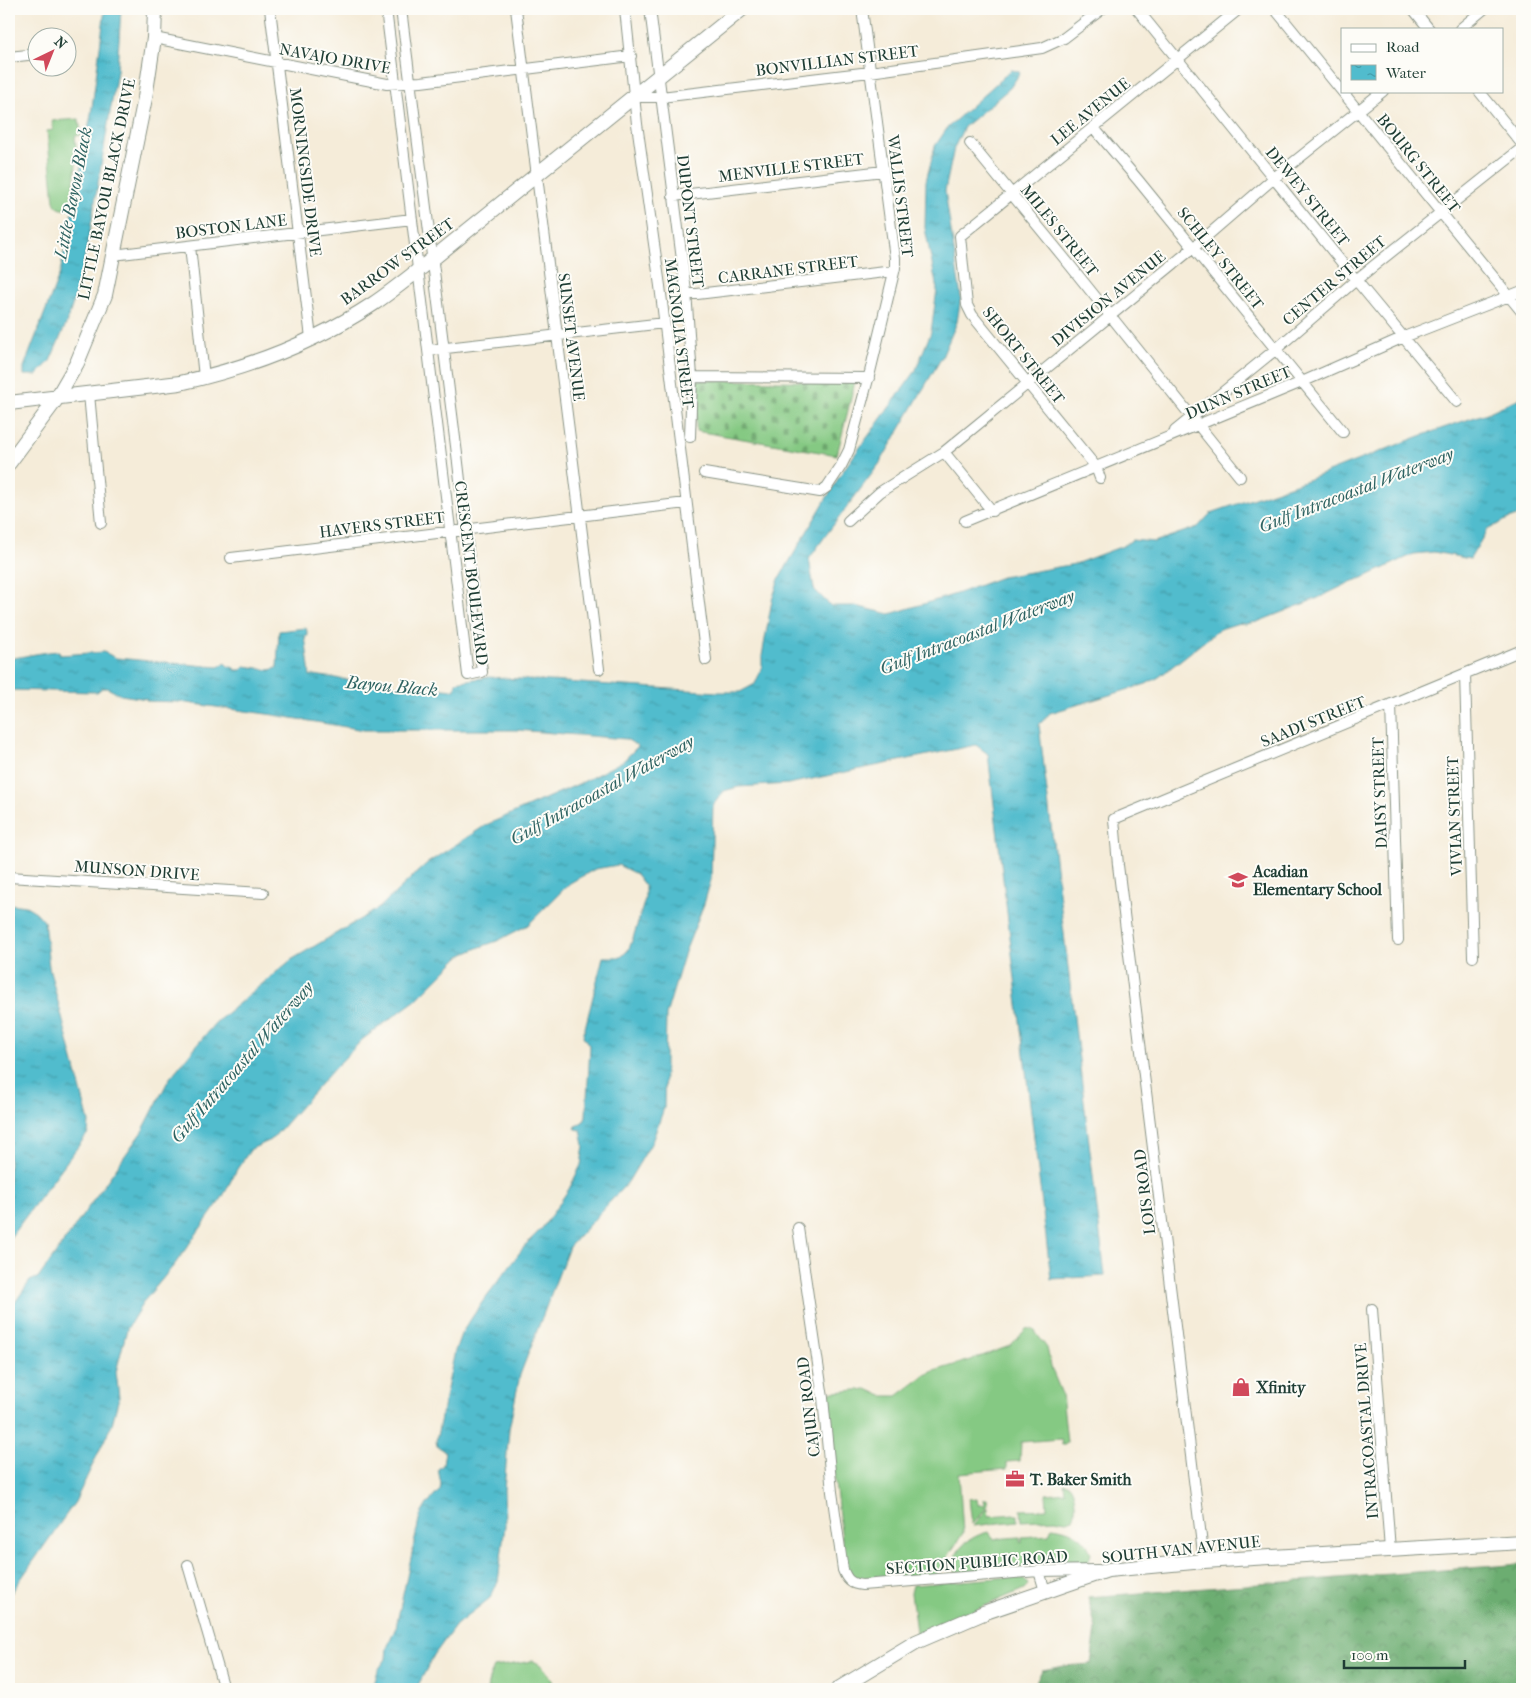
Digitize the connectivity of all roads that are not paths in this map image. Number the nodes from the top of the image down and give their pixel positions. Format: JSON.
{"nodes":[{"id":1,"x":155,"y":9,"type":"edge"},
{"id":2,"x":270,"y":9,"type":"edge"},
{"id":3,"x":386,"y":9,"type":"edge"},
{"id":4,"x":401,"y":9,"type":"edge"},
{"id":5,"x":516,"y":9,"type":"edge"},
{"id":6,"x":625,"y":9,"type":"edge"},
{"id":7,"x":650,"y":9,"type":"edge"},
{"id":8,"x":742,"y":9,"type":"edge"},
{"id":9,"x":862,"y":9,"type":"edge"},
{"id":10,"x":1102,"y":9,"type":"edge"},
{"id":11,"x":1137,"y":9,"type":"edge"},
{"id":12,"x":1239,"y":9,"type":"edge"},
{"id":13,"x":1275,"y":9,"type":"edge"},
{"id":14,"x":1413,"y":9,"type":"edge"},
{"id":15,"x":1484,"y":9,"type":"edge"},
{"id":16,"x":1428,"y":28,"type":"edge"},
{"id":17,"x":1461,"y":28,"type":"edge"},
{"id":18,"x":154,"y":38,"type":"junction"},
{"id":19,"x":28,"y":55,"type":"edge"},
{"id":20,"x":631,"y":56,"type":"junction"},
{"id":21,"x":9,"y":57,"type":"edge"},
{"id":22,"x":1177,"y":59,"type":"junction"},
{"id":23,"x":277,"y":62,"type":"junction"},
{"id":24,"x":524,"y":70,"type":"junction"},
{"id":25,"x":870,"y":72,"type":"junction"},
{"id":26,"x":658,"y":78,"type":"junction"},
{"id":27,"x":410,"y":83,"type":"junction"},
{"id":28,"x":395,"y":84,"type":"junction"},
{"id":29,"x":1341,"y":91,"type":"edge"},
{"id":30,"x":1342,"y":92,"type":"edge"},
{"id":31,"x":1382,"y":92,"type":"edge"},
{"id":32,"x":1480,"y":92,"type":"edge"},
{"id":33,"x":635,"y":97,"type":"junction"},
{"id":34,"x":661,"y":97,"type":"junction"},
{"id":35,"x":1358,"y":112,"type":"junction"},
{"id":36,"x":1093,"y":127,"type":"junction"},
{"id":37,"x":970,"y":143,"type":"dead end"},
{"id":38,"x":1522,"y":146,"type":"edge"},
{"id":39,"x":883,"y":171,"type":"junction"},
{"id":40,"x":537,"y":175,"type":"junction"},
{"id":41,"x":1274,"y":178,"type":"junction"},
{"id":42,"x":1011,"y":195,"type":"junction"},
{"id":43,"x":673,"y":196,"type":"junction"},
{"id":44,"x":1440,"y":212,"type":"junction"},
{"id":45,"x":412,"y":219,"type":"junction"},
{"id":46,"x":298,"y":232,"type":"junction"},
{"id":47,"x":960,"y":236,"type":"joint"},
{"id":48,"x":190,"y":246,"type":"junction"},
{"id":49,"x":1193,"y":248,"type":"junction"},
{"id":50,"x":113,"y":255,"type":"junction"},
{"id":51,"x":432,"y":260,"type":"junction"},
{"id":52,"x":419,"y":270,"type":"junction"},
{"id":53,"x":894,"y":271,"type":"junction"},
{"id":54,"x":1356,"y":280,"type":"junction"},
{"id":55,"x":1522,"y":291,"type":"edge"},
{"id":56,"x":686,"y":292,"type":"junction"},
{"id":57,"x":1509,"y":296,"type":"junction"},
{"id":58,"x":1522,"y":312,"type":"edge"},
{"id":59,"x":1110,"y":315,"type":"junction"},
{"id":60,"x":664,"y":322,"type":"junction"},
{"id":61,"x":557,"y":335,"type":"junction"},
{"id":62,"x":1404,"y":337,"type":"junction"},
{"id":63,"x":311,"y":338,"type":"junction"},
{"id":64,"x":444,"y":349,"type":"junction"},
{"id":65,"x":429,"y":350,"type":"junction"},
{"id":66,"x":1275,"y":350,"type":"junction"},
{"id":67,"x":204,"y":377,"type":"junction"},
{"id":68,"x":692,"y":377,"type":"junction"},
{"id":69,"x":869,"y":378,"type":"junction"},
{"id":70,"x":1302,"y":382,"type":"junction"},
{"id":71,"x":1027,"y":383,"type":"junction"},
{"id":72,"x":89,"y":394,"type":"junction"},
{"id":73,"x":57,"y":398,"type":"junction"},
{"id":74,"x":1456,"y":402,"type":"dead end"},
{"id":75,"x":9,"y":403,"type":"edge"},
{"id":76,"x":1196,"y":421,"type":"junction"},
{"id":77,"x":1343,"y":432,"type":"dead end"},
{"id":78,"x":690,"y":437,"type":"dead end"},
{"id":79,"x":944,"y":452,"type":"junction"},
{"id":80,"x":9,"y":463,"type":"edge"},
{"id":81,"x":1096,"y":467,"type":"junction"},
{"id":82,"x":704,"y":473,"type":"dead end"},
{"id":83,"x":1240,"y":477,"type":"dead end"},
{"id":84,"x":1100,"y":478,"type":"dead end"},
{"id":85,"x":686,"y":503,"type":"junction"},
{"id":86,"x":992,"y":511,"type":"junction"},
{"id":87,"x":580,"y":516,"type":"junction"},
{"id":88,"x":848,"y":521,"type":"dead end"},
{"id":89,"x":965,"y":521,"type":"dead end"},
{"id":90,"x":101,"y":522,"type":"dead end"},
{"id":91,"x":466,"y":529,"type":"junction"},
{"id":92,"x":451,"y":531,"type":"junction"},
{"id":93,"x":231,"y":558,"type":"dead end"},
{"id":94,"x":1522,"y":650,"type":"edge"},
{"id":95,"x":706,"y":660,"type":"dead end"},
{"id":96,"x":599,"y":669,"type":"dead end"},
{"id":97,"x":1465,"y":674,"type":"junction"},
{"id":98,"x":1392,"y":704,"type":"junction"},
{"id":99,"x":1114,"y":819,"type":"joint"},
{"id":100,"x":9,"y":877,"type":"edge"},
{"id":101,"x":262,"y":893,"type":"dead end"},
{"id":102,"x":1398,"y":940,"type":"dead end"},
{"id":103,"x":1473,"y":957,"type":"dead end"},
{"id":104,"x":798,"y":1228,"type":"dead end"},
{"id":105,"x":1372,"y":1309,"type":"dead end"},
{"id":106,"x":1522,"y":1542,"type":"edge"},
{"id":107,"x":1390,"y":1550,"type":"junction"},
{"id":108,"x":1204,"y":1561,"type":"junction"},
{"id":109,"x":188,"y":1565,"type":"dead end"},
{"id":110,"x":1108,"y":1570,"type":"junction"},
{"id":111,"x":1039,"y":1571,"type":"junction"},
{"id":112,"x":849,"y":1581,"type":"joint"},
{"id":113,"x":1045,"y":1590,"type":"junction"},
{"id":114,"x":224,"y":1689,"type":"edge"},
{"id":115,"x":838,"y":1689,"type":"edge"}],
"edges":[{"from":1,"to":18,"type":"main road","name":"LITTLE BAYOU BLACK DRIVE"},
{"from":2,"to":23,"type":"street","name":"MORNINGSIDE DRIVE"},
{"from":3,"to":28,"type":"street","name":"CRESCENT BOULEVARD"},
{"from":4,"to":27,"type":"street","name":"CRESCENT BOULEVARD"},
{"from":5,"to":24,"type":"street","name":"SUNSET AVENUE"},
{"from":6,"to":20,"type":"street","name":"MAGNOLIA STREET"},
{"from":7,"to":26,"type":"street","name":"DUPONT STREET"},
{"from":8,"to":26,"type":"main road","name":"BARROW STREET"},
{"from":9,"to":25,"type":"street","name":"WALLIS STREET"},
{"from":10,"to":25,"type":"street","name":"BONVILLIAN STREET"},
{"from":11,"to":22,"type":"street","name":"DEWEY STREET"},
{"from":12,"to":22,"type":"street","name":"LEE AVENUE"},
{"from":13,"to":29,"type":"street","name":"BOURG STREET"},
{"from":14,"to":16,"type":"street"},
{"from":15,"to":17,"type":"street"},
{"from":18,"to":23,"type":"street","name":"NAVAJO DRIVE"},
{"from":18,"to":50,"type":"main road","name":"LITTLE BAYOU BLACK DRIVE"},
{"from":19,"to":21,"type":"street"},
{"from":20,"to":24,"type":"street","name":"NAVAJO DRIVE"},
{"from":20,"to":33,"type":"street","name":"MAGNOLIA STREET"},
{"from":22,"to":36,"type":"street","name":"LEE AVENUE"},
{"from":22,"to":41,"type":"street","name":"DEWEY STREET"},
{"from":23,"to":28,"type":"street","name":"NAVAJO DRIVE"},
{"from":23,"to":46,"type":"street","name":"MORNINGSIDE DRIVE"},
{"from":24,"to":27,"type":"street","name":"NAVAJO DRIVE"},
{"from":24,"to":40,"type":"street","name":"SUNSET AVENUE"},
{"from":25,"to":34,"type":"street","name":"BONVILLIAN STREET"},
{"from":25,"to":39,"type":"street","name":"WALLIS STREET"},
{"from":26,"to":33,"type":"main road","name":"BARROW STREET"},
{"from":26,"to":34,"type":"street","name":"DUPONT STREET"},
{"from":27,"to":28,"type":"street","name":"NAVAJO DRIVE"},
{"from":27,"to":51,"type":"street","name":"CRESCENT BOULEVARD"},
{"from":28,"to":45,"type":"street","name":"CRESCENT BOULEVARD"},
{"from":30,"to":35,"type":"street","name":"BOURG STREET"},
{"from":31,"to":35,"type":"street","name":"DIVISION AVENUE"},
{"from":32,"to":38,"type":"street"},
{"from":33,"to":34,"type":"street","name":"BONVILLIAN STREET"},
{"from":33,"to":40,"type":"main road","name":"BARROW STREET"},
{"from":33,"to":60,"type":"street","name":"MAGNOLIA STREET"},
{"from":34,"to":43,"type":"street","name":"DUPONT STREET"},
{"from":35,"to":41,"type":"street","name":"DIVISION AVENUE"},
{"from":35,"to":44,"type":"street","name":"BOURG STREET"},
{"from":36,"to":42,"type":"street","name":"LEE AVENUE"},
{"from":36,"to":49,"type":"street","name":"SCHLEY STREET"},
{"from":37,"to":42,"type":"street","name":"MILES STREET"},
{"from":38,"to":44,"type":"street","name":"CENTER STREET"},
{"from":39,"to":43,"type":"street","name":"MENVILLE STREET"},
{"from":39,"to":53,"type":"street","name":"WALLIS STREET"},
{"from":40,"to":51,"type":"main road","name":"BARROW STREET"},
{"from":40,"to":61,"type":"street","name":"SUNSET AVENUE"},
{"from":41,"to":49,"type":"street","name":"DIVISION AVENUE"},
{"from":41,"to":54,"type":"street","name":"DEWEY STREET"},
{"from":42,"to":47,"type":"street","name":"LEE AVENUE"},
{"from":42,"to":59,"type":"street","name":"MILES STREET"},
{"from":43,"to":56,"type":"street","name":"DUPONT STREET"},
{"from":44,"to":54,"type":"street","name":"CENTER STREET"},
{"from":44,"to":57,"type":"street","name":"BOURG STREET"},
{"from":45,"to":46,"type":"street","name":"BOSTON LANE"},
{"from":45,"to":52,"type":"street","name":"CRESCENT BOULEVARD"},
{"from":46,"to":48,"type":"street","name":"BOSTON LANE"},
{"from":46,"to":63,"type":"street","name":"MORNINGSIDE DRIVE"},
{"from":47,"to":71,"type":"street","name":"SHORT STREET"},
{"from":48,"to":50,"type":"street","name":"BOSTON LANE"},
{"from":48,"to":67,"type":"street"},
{"from":49,"to":59,"type":"street","name":"DIVISION AVENUE"},
{"from":49,"to":66,"type":"street","name":"SCHLEY STREET"},
{"from":50,"to":73,"type":"main road","name":"LITTLE BAYOU BLACK DRIVE"},
{"from":51,"to":52,"type":"main road","name":"BARROW STREET"},
{"from":51,"to":64,"type":"street","name":"CRESCENT BOULEVARD"},
{"from":52,"to":63,"type":"main road","name":"BARROW STREET"},
{"from":52,"to":65,"type":"street","name":"CRESCENT BOULEVARD"},
{"from":53,"to":56,"type":"street","name":"CARRANE STREET"},
{"from":53,"to":69,"type":"street","name":"WALLIS STREET"},
{"from":54,"to":62,"type":"street","name":"DEWEY STREET"},
{"from":54,"to":66,"type":"street","name":"CENTER STREET"},
{"from":55,"to":57,"type":"street","name":"DUNN STREET"},
{"from":56,"to":68,"type":"street","name":"DUPONT STREET"},
{"from":57,"to":58,"type":"street","name":"BOURG STREET"},
{"from":57,"to":62,"type":"street","name":"DUNN STREET"},
{"from":59,"to":71,"type":"street","name":"DIVISION AVENUE"},
{"from":59,"to":76,"type":"street","name":"MILES STREET"},
{"from":60,"to":61,"type":"street"},
{"from":60,"to":85,"type":"street","name":"MAGNOLIA STREET"},
{"from":61,"to":64,"type":"street"},
{"from":61,"to":87,"type":"street","name":"SUNSET AVENUE"},
{"from":62,"to":70,"type":"street","name":"DUNN STREET"},
{"from":62,"to":74,"type":"street","name":"DEWEY STREET"},
{"from":63,"to":67,"type":"main road","name":"BARROW STREET"},
{"from":64,"to":65,"type":"street"},
{"from":64,"to":91,"type":"street","name":"CRESCENT BOULEVARD"},
{"from":65,"to":92,"type":"street","name":"CRESCENT BOULEVARD"},
{"from":66,"to":70,"type":"street","name":"SCHLEY STREET"},
{"from":66,"to":76,"type":"street","name":"CENTER STREET"},
{"from":67,"to":72,"type":"main road","name":"BARROW STREET"},
{"from":68,"to":69,"type":"street"},
{"from":68,"to":78,"type":"street","name":"DUPONT STREET"},
{"from":69,"to":82,"type":"street","name":"WALLIS STREET"},
{"from":70,"to":76,"type":"street","name":"DUNN STREET"},
{"from":70,"to":77,"type":"street","name":"SCHLEY STREET"},
{"from":71,"to":79,"type":"street","name":"DIVISION AVENUE"},
{"from":71,"to":81,"type":"street","name":"SHORT STREET"},
{"from":72,"to":73,"type":"main road","name":"BARROW STREET"},
{"from":72,"to":90,"type":"street"},
{"from":73,"to":75,"type":"main road","name":"BARROW STREET"},
{"from":73,"to":80,"type":"main road","name":"LITTLE BAYOU BLACK DRIVE"},
{"from":76,"to":81,"type":"street","name":"DUNN STREET"},
{"from":76,"to":83,"type":"street","name":"MILES STREET"},
{"from":79,"to":86,"type":"street"},
{"from":79,"to":88,"type":"street","name":"DIVISION AVENUE"},
{"from":81,"to":84,"type":"street","name":"SHORT STREET"},
{"from":81,"to":86,"type":"street","name":"DUNN STREET"},
{"from":85,"to":87,"type":"street","name":"HAVERS STREET"},
{"from":85,"to":95,"type":"street","name":"MAGNOLIA STREET"},
{"from":86,"to":89,"type":"street","name":"DUNN STREET"},
{"from":87,"to":91,"type":"street","name":"HAVERS STREET"},
{"from":87,"to":96,"type":"street","name":"SUNSET AVENUE"},
{"from":91,"to":92,"type":"street","name":"HAVERS STREET"},
{"from":91,"to":92,"type":"street","name":"CRESCENT BOULEVARD"},
{"from":92,"to":93,"type":"street","name":"HAVERS STREET"},
{"from":94,"to":97,"type":"street","name":"SAADI STREET"},
{"from":97,"to":98,"type":"street","name":"SAADI STREET"},
{"from":97,"to":103,"type":"street","name":"VIVIAN STREET"},
{"from":98,"to":99,"type":"street","name":"SAADI STREET"},
{"from":98,"to":102,"type":"street","name":"DAISY STREET"},
{"from":99,"to":108,"type":"street","name":"LOIS ROAD"},
{"from":100,"to":101,"type":"street","name":"MUNSON DRIVE"},
{"from":104,"to":112,"type":"street","name":"CAJUN ROAD"},
{"from":105,"to":107,"type":"street","name":"INTRACOASTAL DRIVE"},
{"from":106,"to":107,"type":"main road","name":"SOUTH VAN AVENUE"},
{"from":107,"to":108,"type":"main road","name":"SOUTH VAN AVENUE"},
{"from":108,"to":110,"type":"main road","name":"SOUTH VAN AVENUE"},
{"from":109,"to":114,"type":"street"},
{"from":110,"to":111,"type":"street","name":"SECTION PUBLIC ROAD"},
{"from":110,"to":113,"type":"main road","name":"SOUTH VAN AVENUE"},
{"from":111,"to":112,"type":"street","name":"SECTION PUBLIC ROAD"},
{"from":111,"to":113,"type":"street"},
{"from":113,"to":115,"type":"main road","name":"SOUTH VAN AVENUE"}]}
